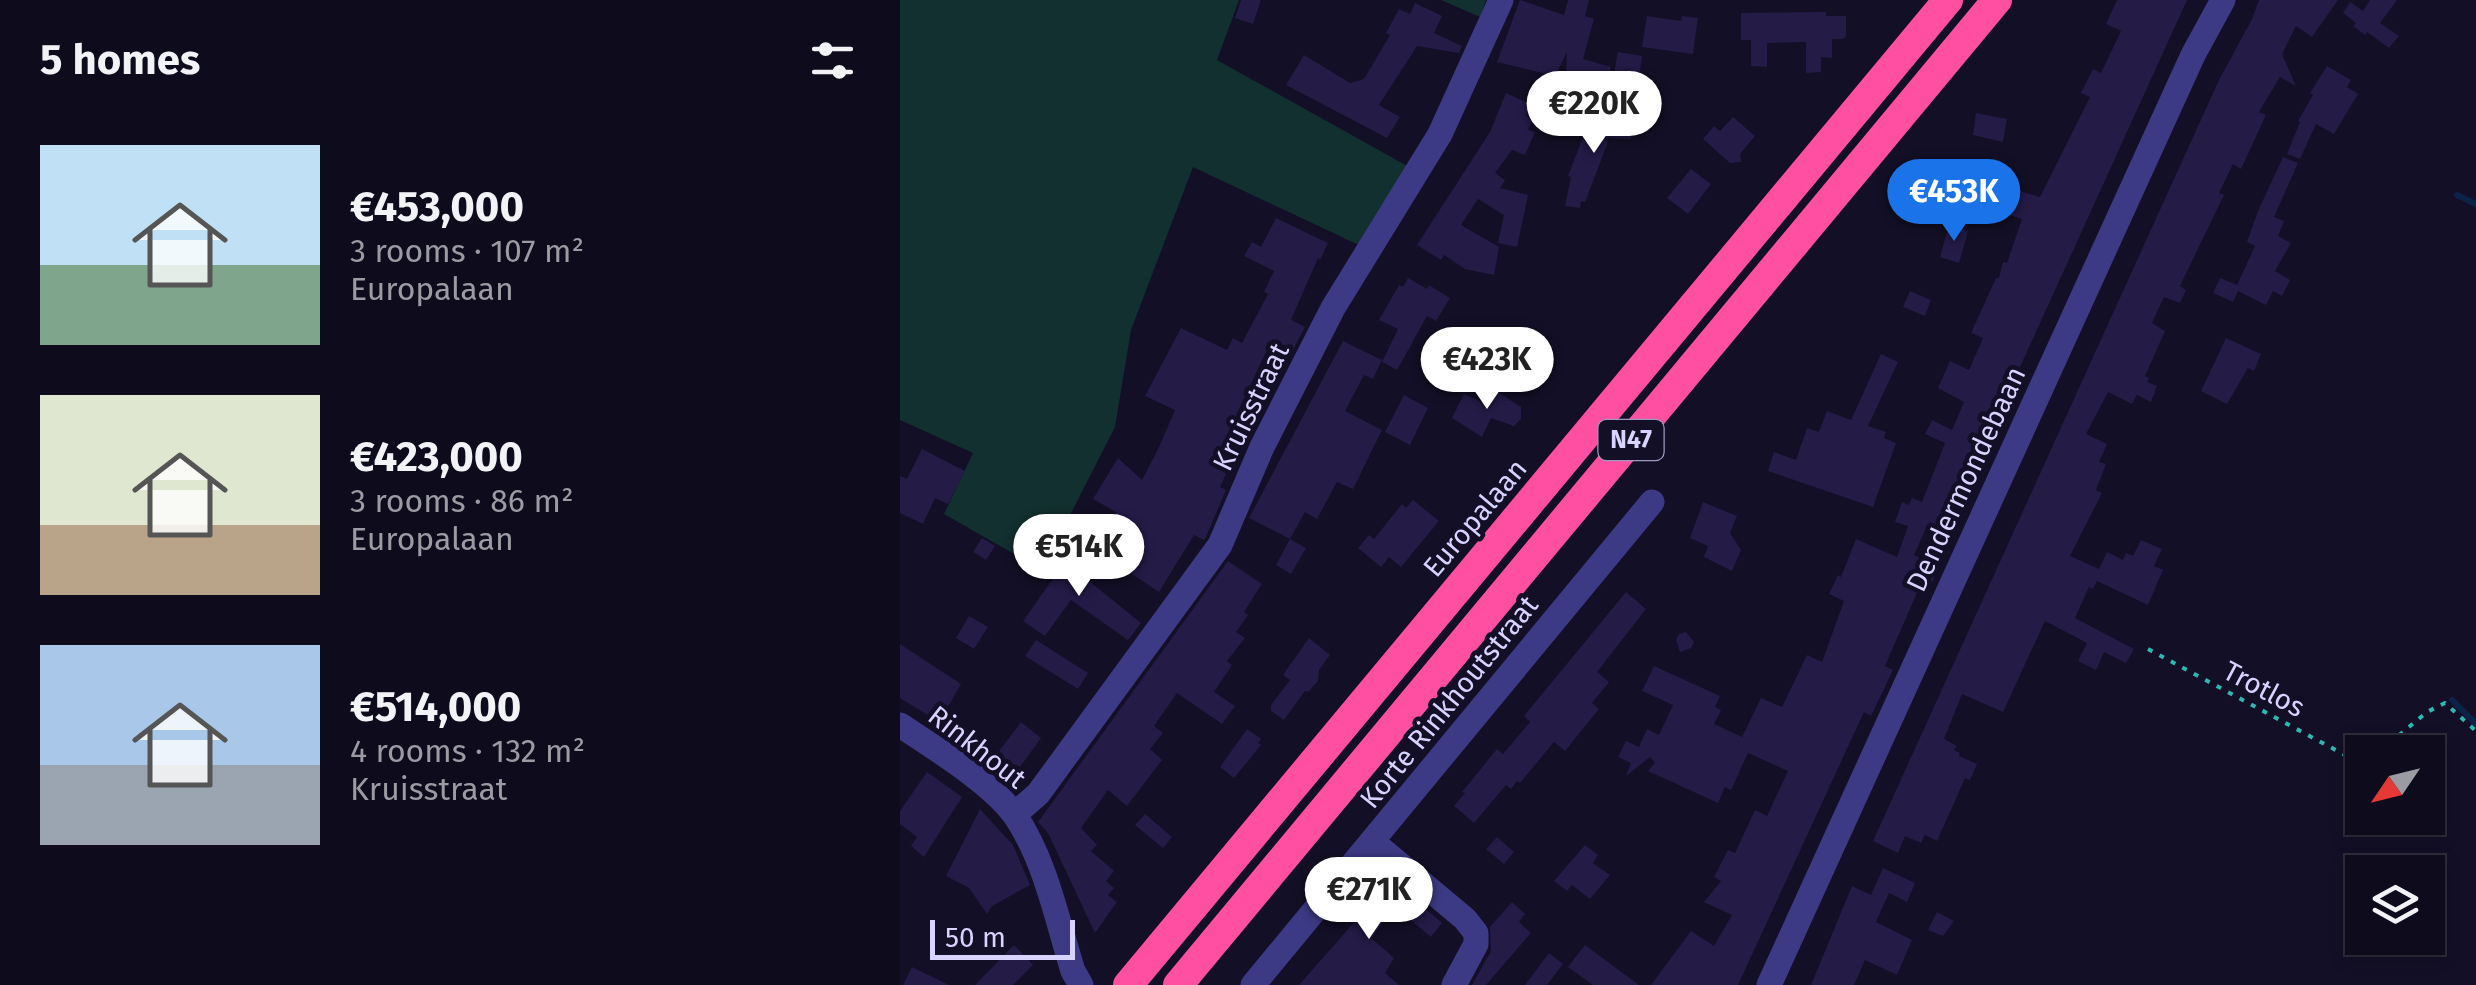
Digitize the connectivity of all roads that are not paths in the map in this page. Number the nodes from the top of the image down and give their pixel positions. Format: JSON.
{"nodes":[{"id":1,"x":1502,"y":0,"type":"edge"},
{"id":2,"x":1948,"y":0,"type":"edge"},
{"id":3,"x":1997,"y":0,"type":"edge"},
{"id":4,"x":2222,"y":0,"type":"edge"},
{"id":5,"x":1652,"y":502,"type":"dead end"},
{"id":6,"x":900,"y":725,"type":"edge"},
{"id":7,"x":1015,"y":814,"type":"junction"},
{"id":8,"x":1373,"y":842,"type":"junction"},
{"id":9,"x":1070,"y":980,"type":"edge"},
{"id":10,"x":1128,"y":985,"type":"edge"},
{"id":11,"x":1178,"y":985,"type":"edge"},
{"id":12,"x":1253,"y":985,"type":"edge"},
{"id":13,"x":1454,"y":985,"type":"edge"},
{"id":14,"x":1769,"y":985,"type":"edge"}],
"edges":[{"from":1,"to":7,"type":"street","name":"Kruisstraat"},
{"from":2,"to":10,"type":"highway","name":"Europalaan","number":"N47"},
{"from":3,"to":11,"type":"highway","number":"N47"},
{"from":4,"to":14,"type":"street","name":"Dendermondebaan"},
{"from":5,"to":8,"type":"street","name":"Korte Rinkhoutstraat"},
{"from":6,"to":7,"type":"street","name":"Rinkhout"},
{"from":7,"to":9,"type":"street","name":"Rinkhout"},
{"from":8,"to":12,"type":"street","name":"Korte Rinkhoutstraat"},
{"from":8,"to":13,"type":"street"}]}
